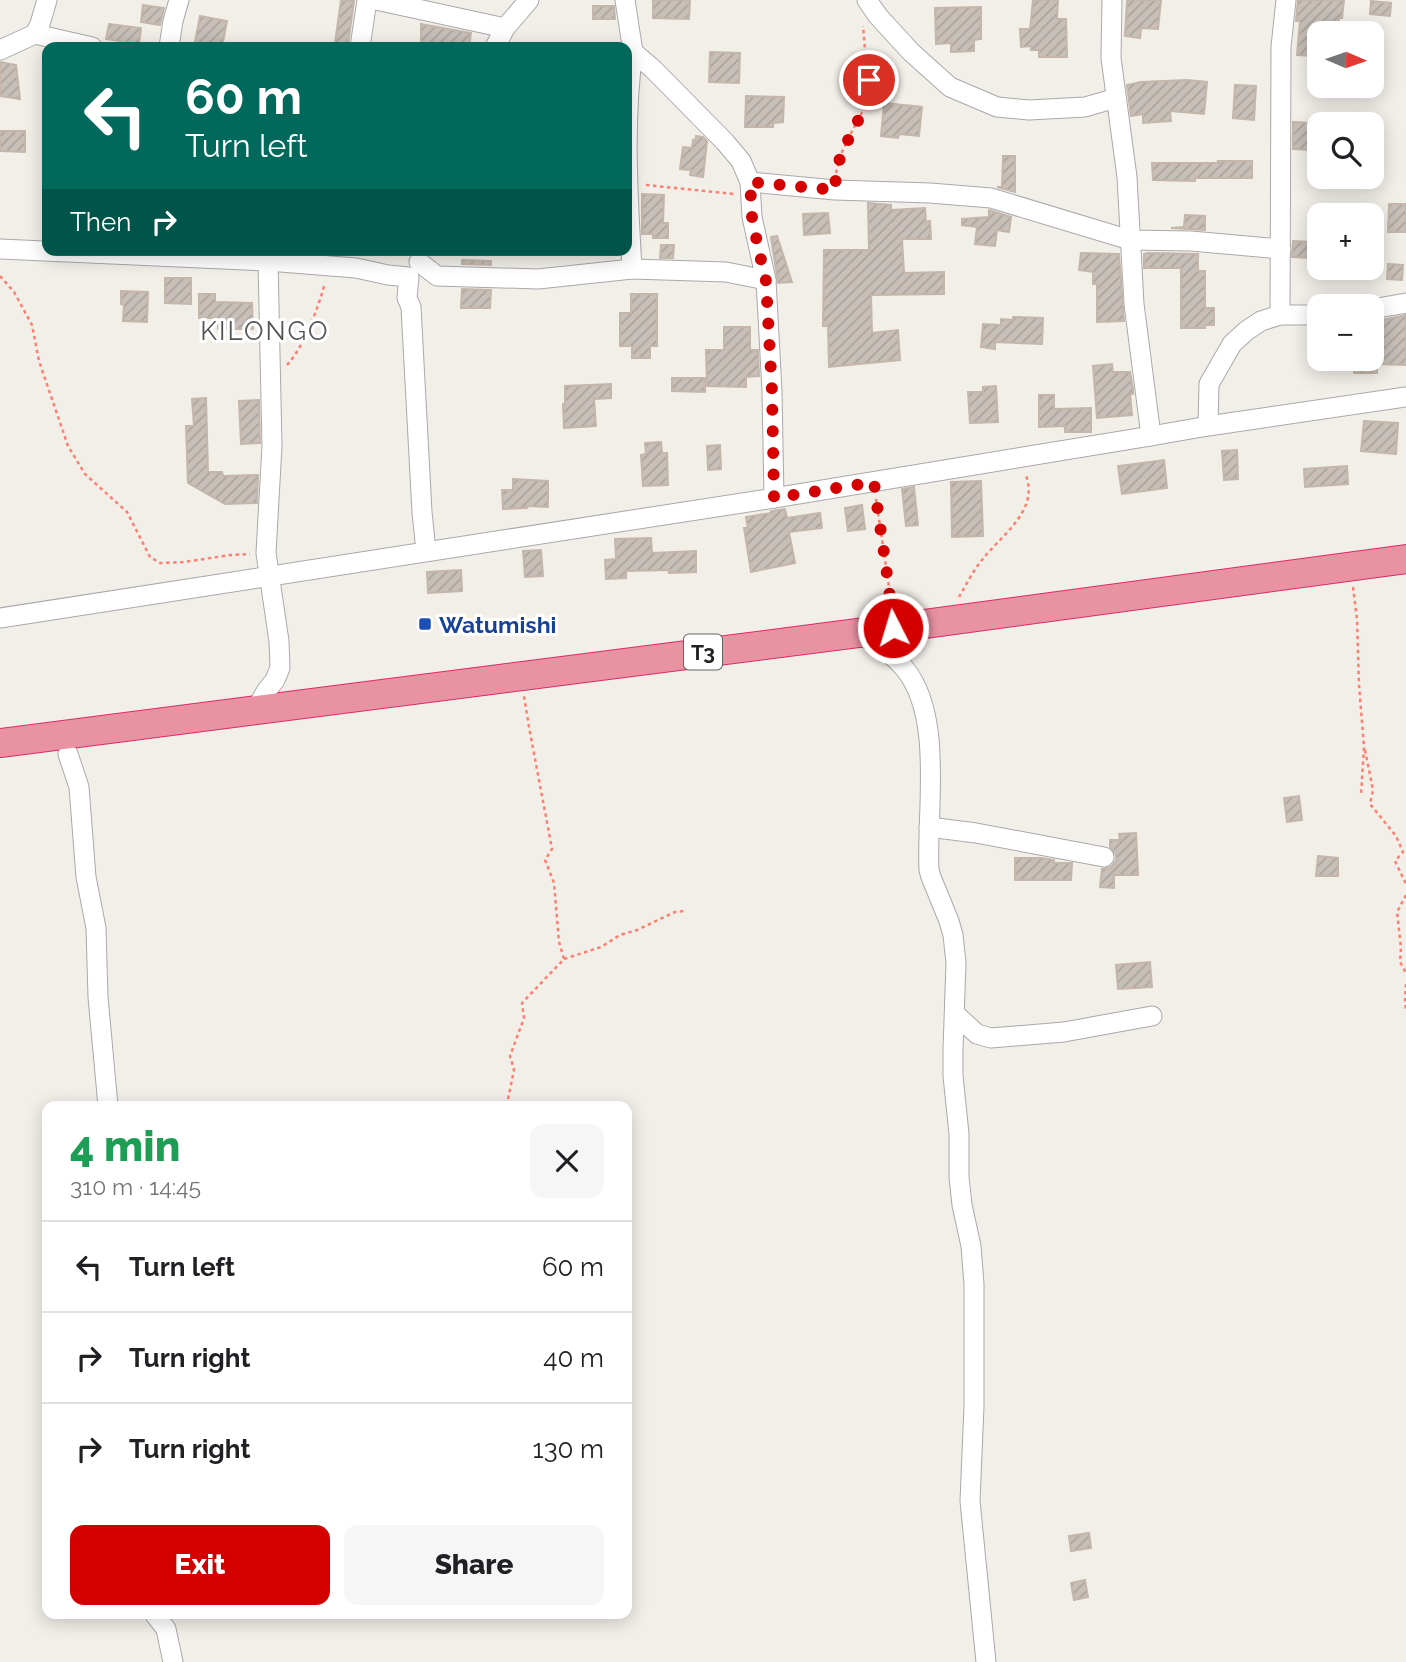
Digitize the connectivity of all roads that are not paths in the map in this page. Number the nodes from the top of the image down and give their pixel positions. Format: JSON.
{"nodes":[{"id":1,"x":47,"y":0,"type":"edge"},
{"id":2,"x":179,"y":0,"type":"edge"},
{"id":3,"x":367,"y":0,"type":"edge"},
{"id":4,"x":376,"y":0,"type":"edge"},
{"id":5,"x":529,"y":0,"type":"edge"},
{"id":6,"x":625,"y":0,"type":"edge"},
{"id":7,"x":867,"y":0,"type":"edge"},
{"id":8,"x":1112,"y":0,"type":"edge"},
{"id":9,"x":1286,"y":0,"type":"edge"},
{"id":10,"x":505,"y":27,"type":"junction"},
{"id":11,"x":35,"y":34,"type":"junction"},
{"id":12,"x":70,"y":42,"type":"edge"},
{"id":13,"x":170,"y":42,"type":"edge"},
{"id":14,"x":361,"y":42,"type":"edge"},
{"id":15,"x":498,"y":42,"type":"edge"},
{"id":16,"x":631,"y":42,"type":"edge"},
{"id":17,"x":632,"y":46,"type":"edge"},
{"id":18,"x":0,"y":50,"type":"edge"},
{"id":19,"x":633,"y":52,"type":"junction"},
{"id":20,"x":632,"y":59,"type":"edge"},
{"id":21,"x":1116,"y":98,"type":"junction"},
{"id":22,"x":750,"y":189,"type":"junction"},
{"id":23,"x":1130,"y":240,"type":"junction"},
{"id":24,"x":0,"y":249,"type":"edge"},
{"id":25,"x":1281,"y":249,"type":"junction"},
{"id":26,"x":42,"y":251,"type":"edge"},
{"id":27,"x":156,"y":256,"type":"edge"},
{"id":28,"x":631,"y":256,"type":"edge"},
{"id":29,"x":268,"y":261,"type":"junction"},
{"id":30,"x":417,"y":263,"type":"edge"},
{"id":31,"x":632,"y":269,"type":"junction"},
{"id":32,"x":766,"y":281,"type":"junction"},
{"id":33,"x":1406,"y":303,"type":"edge"},
{"id":34,"x":1384,"y":308,"type":"edge"},
{"id":35,"x":1307,"y":314,"type":"edge"},
{"id":36,"x":1280,"y":315,"type":"junction"},
{"id":37,"x":1406,"y":397,"type":"edge"},
{"id":38,"x":1208,"y":426,"type":"junction"},
{"id":39,"x":1151,"y":436,"type":"junction"},
{"id":40,"x":774,"y":498,"type":"junction"},
{"id":41,"x":426,"y":551,"type":"junction"},
{"id":42,"x":1406,"y":559,"type":"edge"},
{"id":43,"x":269,"y":576,"type":"junction"},
{"id":44,"x":0,"y":618,"type":"edge"},
{"id":45,"x":858,"y":633,"type":"junction"},
{"id":46,"x":255,"y":710,"type":"junction"},
{"id":47,"x":0,"y":743,"type":"edge"},
{"id":48,"x":68,"y":754,"type":"dead end"},
{"id":49,"x":929,"y":827,"type":"junction"},
{"id":50,"x":1104,"y":857,"type":"dead end"},
{"id":51,"x":955,"y":1014,"type":"junction"},
{"id":52,"x":1152,"y":1016,"type":"dead end"},
{"id":53,"x":108,"y":1101,"type":"edge"},
{"id":54,"x":158,"y":1619,"type":"edge"},
{"id":55,"x":173,"y":1662,"type":"edge"},
{"id":56,"x":986,"y":1662,"type":"edge"}],
"edges":[{"from":1,"to":11,"type":"street"},
{"from":2,"to":13,"type":"street"},
{"from":3,"to":14,"type":"street"},
{"from":4,"to":10,"type":"street"},
{"from":5,"to":10,"type":"street"},
{"from":6,"to":16,"type":"street"},
{"from":7,"to":21,"type":"street"},
{"from":8,"to":21,"type":"street"},
{"from":9,"to":25,"type":"street"},
{"from":10,"to":15,"type":"street"},
{"from":11,"to":12,"type":"street"},
{"from":11,"to":18,"type":"street"},
{"from":17,"to":19,"type":"street"},
{"from":19,"to":20,"type":"street"},
{"from":19,"to":22,"type":"street"},
{"from":21,"to":23,"type":"street"},
{"from":22,"to":23,"type":"street"},
{"from":22,"to":32,"type":"street"},
{"from":23,"to":25,"type":"street"},
{"from":23,"to":39,"type":"street"},
{"from":24,"to":26,"type":"street"},
{"from":25,"to":36,"type":"street"},
{"from":27,"to":29,"type":"street"},
{"from":28,"to":31,"type":"street"},
{"from":29,"to":30,"type":"street"},
{"from":29,"to":43,"type":"street"},
{"from":30,"to":31,"type":"street"},
{"from":30,"to":41,"type":"street"},
{"from":31,"to":32,"type":"street"},
{"from":32,"to":40,"type":"street"},
{"from":33,"to":34,"type":"street"},
{"from":35,"to":36,"type":"street"},
{"from":36,"to":38,"type":"street"},
{"from":37,"to":38,"type":"street"},
{"from":38,"to":39,"type":"street"},
{"from":39,"to":40,"type":"street"},
{"from":40,"to":41,"type":"street"},
{"from":41,"to":43,"type":"street"},
{"from":42,"to":45,"type":"highway","number":"T3"},
{"from":43,"to":44,"type":"street"},
{"from":43,"to":46,"type":"street"},
{"from":45,"to":46,"type":"highway","number":"T3"},
{"from":45,"to":49,"type":"street"},
{"from":46,"to":47,"type":"highway","number":"T3"},
{"from":48,"to":53,"type":"street"},
{"from":49,"to":50,"type":"street"},
{"from":49,"to":51,"type":"street"},
{"from":51,"to":52,"type":"street"},
{"from":51,"to":56,"type":"street"},
{"from":54,"to":55,"type":"street"}]}
